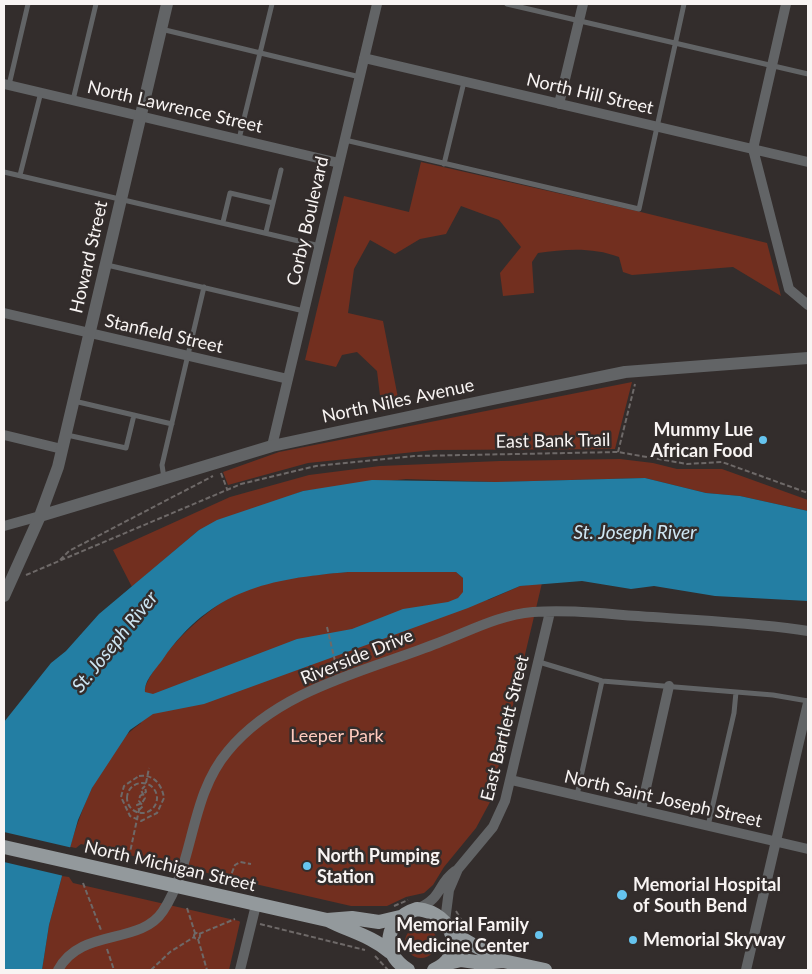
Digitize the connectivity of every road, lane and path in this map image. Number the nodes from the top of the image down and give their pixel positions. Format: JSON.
{"nodes":[{"id":1,"x":28,"y":4,"type":"edge"},
{"id":2,"x":96,"y":4,"type":"edge"},
{"id":3,"x":167,"y":4,"type":"edge"},
{"id":4,"x":272,"y":4,"type":"edge"},
{"id":5,"x":377,"y":4,"type":"edge"},
{"id":6,"x":507,"y":4,"type":"edge"},
{"id":7,"x":583,"y":4,"type":"edge"},
{"id":8,"x":684,"y":4,"type":"edge"},
{"id":9,"x":786,"y":4,"type":"edge"},
{"id":10,"x":579,"y":20,"type":"junction"},
{"id":11,"x":161,"y":29,"type":"junction"},
{"id":12,"x":675,"y":43,"type":"junction"},
{"id":13,"x":261,"y":54,"type":"junction"},
{"id":14,"x":364,"y":58,"type":"junction"},
{"id":15,"x":772,"y":66,"type":"junction"},
{"id":16,"x":808,"y":74,"type":"edge"},
{"id":17,"x":360,"y":78,"type":"junction"},
{"id":18,"x":465,"y":81,"type":"junction"},
{"id":19,"x":6,"y":84,"type":"edge"},
{"id":20,"x":41,"y":92,"type":"junction"},
{"id":21,"x":73,"y":100,"type":"junction"},
{"id":22,"x":559,"y":104,"type":"junction"},
{"id":23,"x":140,"y":116,"type":"junction"},
{"id":24,"x":656,"y":126,"type":"junction"},
{"id":25,"x":239,"y":139,"type":"junction"},
{"id":26,"x":344,"y":140,"type":"junction"},
{"id":27,"x":753,"y":149,"type":"junction"},
{"id":28,"x":339,"y":162,"type":"junction"},
{"id":29,"x":808,"y":162,"type":"edge"},
{"id":30,"x":444,"y":164,"type":"junction"},
{"id":31,"x":281,"y":170,"type":"dead end"},
{"id":32,"x":4,"y":172,"type":"edge"},
{"id":33,"x":20,"y":175,"type":"junction"},
{"id":34,"x":121,"y":199,"type":"junction"},
{"id":35,"x":273,"y":203,"type":"junction"},
{"id":36,"x":223,"y":222,"type":"junction"},
{"id":37,"x":266,"y":232,"type":"junction"},
{"id":38,"x":320,"y":246,"type":"junction"},
{"id":39,"x":105,"y":264,"type":"junction"},
{"id":40,"x":204,"y":287,"type":"junction"},
{"id":41,"x":808,"y":305,"type":"edge"},
{"id":42,"x":304,"y":311,"type":"junction"},
{"id":43,"x":4,"y":313,"type":"edge"},
{"id":44,"x":89,"y":333,"type":"junction"},
{"id":45,"x":189,"y":356,"type":"junction"},
{"id":46,"x":808,"y":358,"type":"edge"},
{"id":47,"x":288,"y":379,"type":"junction"},
{"id":48,"x":635,"y":384,"type":"dead end"},
{"id":49,"x":74,"y":401,"type":"junction"},
{"id":50,"x":134,"y":415,"type":"junction"},
{"id":51,"x":172,"y":424,"type":"junction"},
{"id":52,"x":4,"y":435,"type":"edge"},
{"id":53,"x":65,"y":435,"type":"junction"},
{"id":54,"x":272,"y":446,"type":"junction"},
{"id":55,"x":62,"y":449,"type":"junction"},
{"id":56,"x":618,"y":452,"type":"junction"},
{"id":57,"x":164,"y":479,"type":"junction"},
{"id":58,"x":227,"y":490,"type":"junction"},
{"id":59,"x":808,"y":493,"type":"edge"},
{"id":60,"x":40,"y":516,"type":"junction"},
{"id":61,"x":4,"y":526,"type":"edge"},
{"id":62,"x":58,"y":561,"type":"junction"},
{"id":63,"x":22,"y":577,"type":"dead end"},
{"id":64,"x":4,"y":596,"type":"edge"},
{"id":65,"x":550,"y":612,"type":"junction"},
{"id":66,"x":327,"y":627,"type":"dead end"},
{"id":67,"x":808,"y":630,"type":"edge"},
{"id":68,"x":335,"y":661,"type":"dead end"},
{"id":69,"x":539,"y":662,"type":"junction"},
{"id":70,"x":602,"y":681,"type":"junction"},
{"id":71,"x":669,"y":686,"type":"junction"},
{"id":72,"x":736,"y":692,"type":"junction"},
{"id":73,"x":808,"y":704,"type":"edge"},
{"id":74,"x":149,"y":768,"type":"dead end"},
{"id":75,"x":147,"y":776,"type":"junction"},
{"id":76,"x":511,"y":780,"type":"junction"},
{"id":77,"x":145,"y":785,"type":"junction"},
{"id":78,"x":143,"y":792,"type":"junction"},
{"id":79,"x":577,"y":796,"type":"junction"},
{"id":80,"x":141,"y":804,"type":"junction"},
{"id":81,"x":641,"y":810,"type":"junction"},
{"id":82,"x":139,"y":811,"type":"junction"},
{"id":83,"x":137,"y":820,"type":"junction"},
{"id":84,"x":708,"y":826,"type":"junction"},
{"id":85,"x":776,"y":841,"type":"junction"},
{"id":86,"x":4,"y":847,"type":"edge"},
{"id":87,"x":808,"y":849,"type":"edge"},
{"id":88,"x":128,"y":857,"type":"dead end"},
{"id":89,"x":251,"y":864,"type":"dead end"},
{"id":90,"x":458,"y":869,"type":"junction"},
{"id":91,"x":229,"y":880,"type":"dead end"},
{"id":92,"x":83,"y":883,"type":"dead end"},
{"id":93,"x":174,"y":886,"type":"junction"},
{"id":94,"x":256,"y":905,"type":"junction"},
{"id":95,"x":456,"y":907,"type":"dead end"},
{"id":96,"x":187,"y":908,"type":"dead end"},
{"id":97,"x":417,"y":909,"type":"junction"},
{"id":98,"x":400,"y":917,"type":"junction"},
{"id":99,"x":235,"y":919,"type":"dead end"},
{"id":100,"x":327,"y":920,"type":"junction"},
{"id":101,"x":258,"y":924,"type":"dead end"},
{"id":102,"x":448,"y":925,"type":"junction"},
{"id":103,"x":470,"y":930,"type":"dead end"},
{"id":104,"x":195,"y":933,"type":"junction"},
{"id":105,"x":199,"y":934,"type":"junction"},
{"id":106,"x":194,"y":937,"type":"junction"},
{"id":107,"x":103,"y":938,"type":"junction"},
{"id":108,"x":198,"y":939,"type":"junction"},
{"id":109,"x":368,"y":951,"type":"dead end"},
{"id":110,"x":390,"y":952,"type":"junction"},
{"id":111,"x":375,"y":956,"type":"dead end"},
{"id":112,"x":503,"y":961,"type":"junction"},
{"id":113,"x":439,"y":967,"type":"edge"},
{"id":114,"x":399,"y":969,"type":"edge"},
{"id":115,"x":58,"y":970,"type":"edge"},
{"id":116,"x":114,"y":970,"type":"edge"},
{"id":117,"x":151,"y":970,"type":"edge"},
{"id":118,"x":206,"y":970,"type":"edge"},
{"id":119,"x":240,"y":970,"type":"edge"},
{"id":120,"x":545,"y":970,"type":"edge"},
{"id":121,"x":746,"y":970,"type":"edge"}],
"edges":[{"from":1,"to":19,"type":"lane"},
{"from":2,"to":21,"type":"lane"},
{"from":3,"to":11,"type":"street","name":"Howard Street"},
{"from":4,"to":13,"type":"lane"},
{"from":5,"to":14,"type":"street","name":"Corby Boulevard"},
{"from":6,"to":10,"type":"lane"},
{"from":7,"to":10,"type":"street"},
{"from":8,"to":12,"type":"lane"},
{"from":9,"to":15,"type":"street"},
{"from":10,"to":12,"type":"lane"},
{"from":10,"to":22,"type":"street"},
{"from":11,"to":13,"type":"lane"},
{"from":11,"to":23,"type":"street","name":"Howard Street"},
{"from":12,"to":15,"type":"lane"},
{"from":12,"to":24,"type":"lane"},
{"from":13,"to":17,"type":"lane"},
{"from":13,"to":25,"type":"lane"},
{"from":14,"to":17,"type":"street","name":"Corby Boulevard"},
{"from":14,"to":18,"type":"street","name":"North Hill Street"},
{"from":15,"to":16,"type":"lane"},
{"from":15,"to":27,"type":"street"},
{"from":17,"to":26,"type":"street","name":"Corby Boulevard"},
{"from":18,"to":22,"type":"street","name":"North Hill Street"},
{"from":18,"to":30,"type":"lane"},
{"from":19,"to":20,"type":"street","name":"North Lawrence Street"},
{"from":20,"to":21,"type":"street","name":"North Lawrence Street"},
{"from":20,"to":33,"type":"lane"},
{"from":21,"to":23,"type":"street","name":"North Lawrence Street"},
{"from":22,"to":24,"type":"street","name":"North Hill Street"},
{"from":23,"to":25,"type":"street","name":"North Lawrence Street"},
{"from":23,"to":34,"type":"street","name":"Howard Street"},
{"from":24,"to":27,"type":"street","name":"North Hill Street"},
{"from":24,"to":30,"type":"lane"},
{"from":25,"to":28,"type":"street","name":"North Lawrence Street"},
{"from":26,"to":28,"type":"street","name":"Corby Boulevard"},
{"from":26,"to":30,"type":"lane"},
{"from":27,"to":29,"type":"street","name":"North Hill Street"},
{"from":27,"to":41,"type":"street"},
{"from":28,"to":38,"type":"street","name":"Corby Boulevard"},
{"from":31,"to":35,"type":"lane"},
{"from":32,"to":33,"type":"lane"},
{"from":33,"to":34,"type":"lane"},
{"from":34,"to":36,"type":"lane"},
{"from":34,"to":39,"type":"street","name":"Howard Street"},
{"from":35,"to":36,"type":"lane"},
{"from":35,"to":37,"type":"lane"},
{"from":36,"to":37,"type":"lane"},
{"from":37,"to":38,"type":"lane"},
{"from":38,"to":42,"type":"street","name":"Corby Boulevard"},
{"from":39,"to":40,"type":"lane"},
{"from":39,"to":44,"type":"street","name":"Howard Street"},
{"from":40,"to":42,"type":"lane"},
{"from":40,"to":45,"type":"lane"},
{"from":42,"to":47,"type":"street","name":"Corby Boulevard"},
{"from":43,"to":44,"type":"street","name":"Stanfield Street"},
{"from":44,"to":45,"type":"street","name":"Stanfield Street"},
{"from":44,"to":49,"type":"street","name":"Howard Street"},
{"from":45,"to":47,"type":"street","name":"Stanfield Street"},
{"from":45,"to":51,"type":"lane"},
{"from":46,"to":54,"type":"street","name":"North Niles Avenue"},
{"from":47,"to":54,"type":"street","name":"Corby Boulevard"},
{"from":48,"to":56,"type":"path"},
{"from":49,"to":50,"type":"lane"},
{"from":49,"to":53,"type":"street","name":"Howard Street"},
{"from":50,"to":51,"type":"lane"},
{"from":50,"to":53,"type":"lane"},
{"from":51,"to":57,"type":"lane"},
{"from":52,"to":55,"type":"street"},
{"from":53,"to":55,"type":"street","name":"Howard Street"},
{"from":54,"to":57,"type":"street","name":"North Niles Avenue"},
{"from":55,"to":60,"type":"street","name":"Howard Street"},
{"from":56,"to":58,"type":"path","name":"East Bank Trail"},
{"from":56,"to":59,"type":"path","name":"East Bank Trail"},
{"from":57,"to":60,"type":"street","name":"North Niles Avenue"},
{"from":58,"to":62,"type":"path","name":"East Bank Trail"},
{"from":58,"to":62,"type":"path"},
{"from":60,"to":61,"type":"street","name":"North Niles Avenue"},
{"from":60,"to":64,"type":"street","name":"Howard Street"},
{"from":62,"to":63,"type":"path"},
{"from":65,"to":67,"type":"street","name":"Riverside Drive"},
{"from":65,"to":69,"type":"street","name":"East Bartlett Street"},
{"from":65,"to":93,"type":"street","name":"Riverside Drive"},
{"from":66,"to":68,"type":"path"},
{"from":69,"to":70,"type":"lane"},
{"from":69,"to":76,"type":"street","name":"East Bartlett Street"},
{"from":70,"to":71,"type":"lane"},
{"from":70,"to":79,"type":"lane"},
{"from":71,"to":72,"type":"lane"},
{"from":71,"to":81,"type":"street"},
{"from":72,"to":73,"type":"lane"},
{"from":72,"to":84,"type":"lane"},
{"from":73,"to":85,"type":"street"},
{"from":74,"to":75,"type":"path"},
{"from":75,"to":77,"type":"path"},
{"from":75,"to":83,"type":"path"},
{"from":75,"to":83,"type":"path"},
{"from":76,"to":79,"type":"street","name":"North Saint Joseph Street"},
{"from":76,"to":90,"type":"street","name":"East Bartlett Street"},
{"from":77,"to":78,"type":"path"},
{"from":77,"to":82,"type":"path"},
{"from":77,"to":82,"type":"path"},
{"from":78,"to":80,"type":"path"},
{"from":78,"to":80,"type":"path"},
{"from":79,"to":81,"type":"street","name":"North Saint Joseph Street"},
{"from":80,"to":82,"type":"path"},
{"from":81,"to":84,"type":"street","name":"North Saint Joseph Street"},
{"from":82,"to":83,"type":"path"},
{"from":83,"to":88,"type":"path"},
{"from":84,"to":85,"type":"street","name":"North Saint Joseph Street"},
{"from":85,"to":87,"type":"street","name":"North Saint Joseph Street"},
{"from":85,"to":121,"type":"street"},
{"from":86,"to":93,"type":"main road","name":"North Michigan Street"},
{"from":89,"to":91,"type":"path"},
{"from":90,"to":97,"type":"street","name":"East Bartlett Street"},
{"from":90,"to":102,"type":"street","name":"East Bartlett Street"},
{"from":92,"to":107,"type":"path"},
{"from":93,"to":94,"type":"main road","name":"North Michigan Street"},
{"from":93,"to":107,"type":"street","name":"Riverside Drive"},
{"from":94,"to":100,"type":"main road","name":"North Michigan Street"},
{"from":94,"to":119,"type":"street"},
{"from":95,"to":103,"type":"path"},
{"from":96,"to":104,"type":"path"},
{"from":97,"to":98,"type":"main road","name":"North Michigan Street"},
{"from":97,"to":102,"type":"main road"},
{"from":98,"to":100,"type":"main road","name":"North Michigan Street"},
{"from":98,"to":110,"type":"main road"},
{"from":99,"to":105,"type":"path"},
{"from":100,"to":110,"type":"main road","name":"North Michigan Street"},
{"from":101,"to":109,"type":"path"},
{"from":102,"to":112,"type":"main road"},
{"from":102,"to":113,"type":"main road"},
{"from":104,"to":105,"type":"path"},
{"from":104,"to":106,"type":"path"},
{"from":105,"to":108,"type":"path"},
{"from":106,"to":108,"type":"path"},
{"from":106,"to":117,"type":"path"},
{"from":107,"to":115,"type":"street","name":"Riverside Drive"},
{"from":107,"to":116,"type":"path"},
{"from":108,"to":118,"type":"path"},
{"from":110,"to":114,"type":"main road"},
{"from":111,"to":114,"type":"path"},
{"from":112,"to":113,"type":"main road"},
{"from":112,"to":120,"type":"main road"}]}
